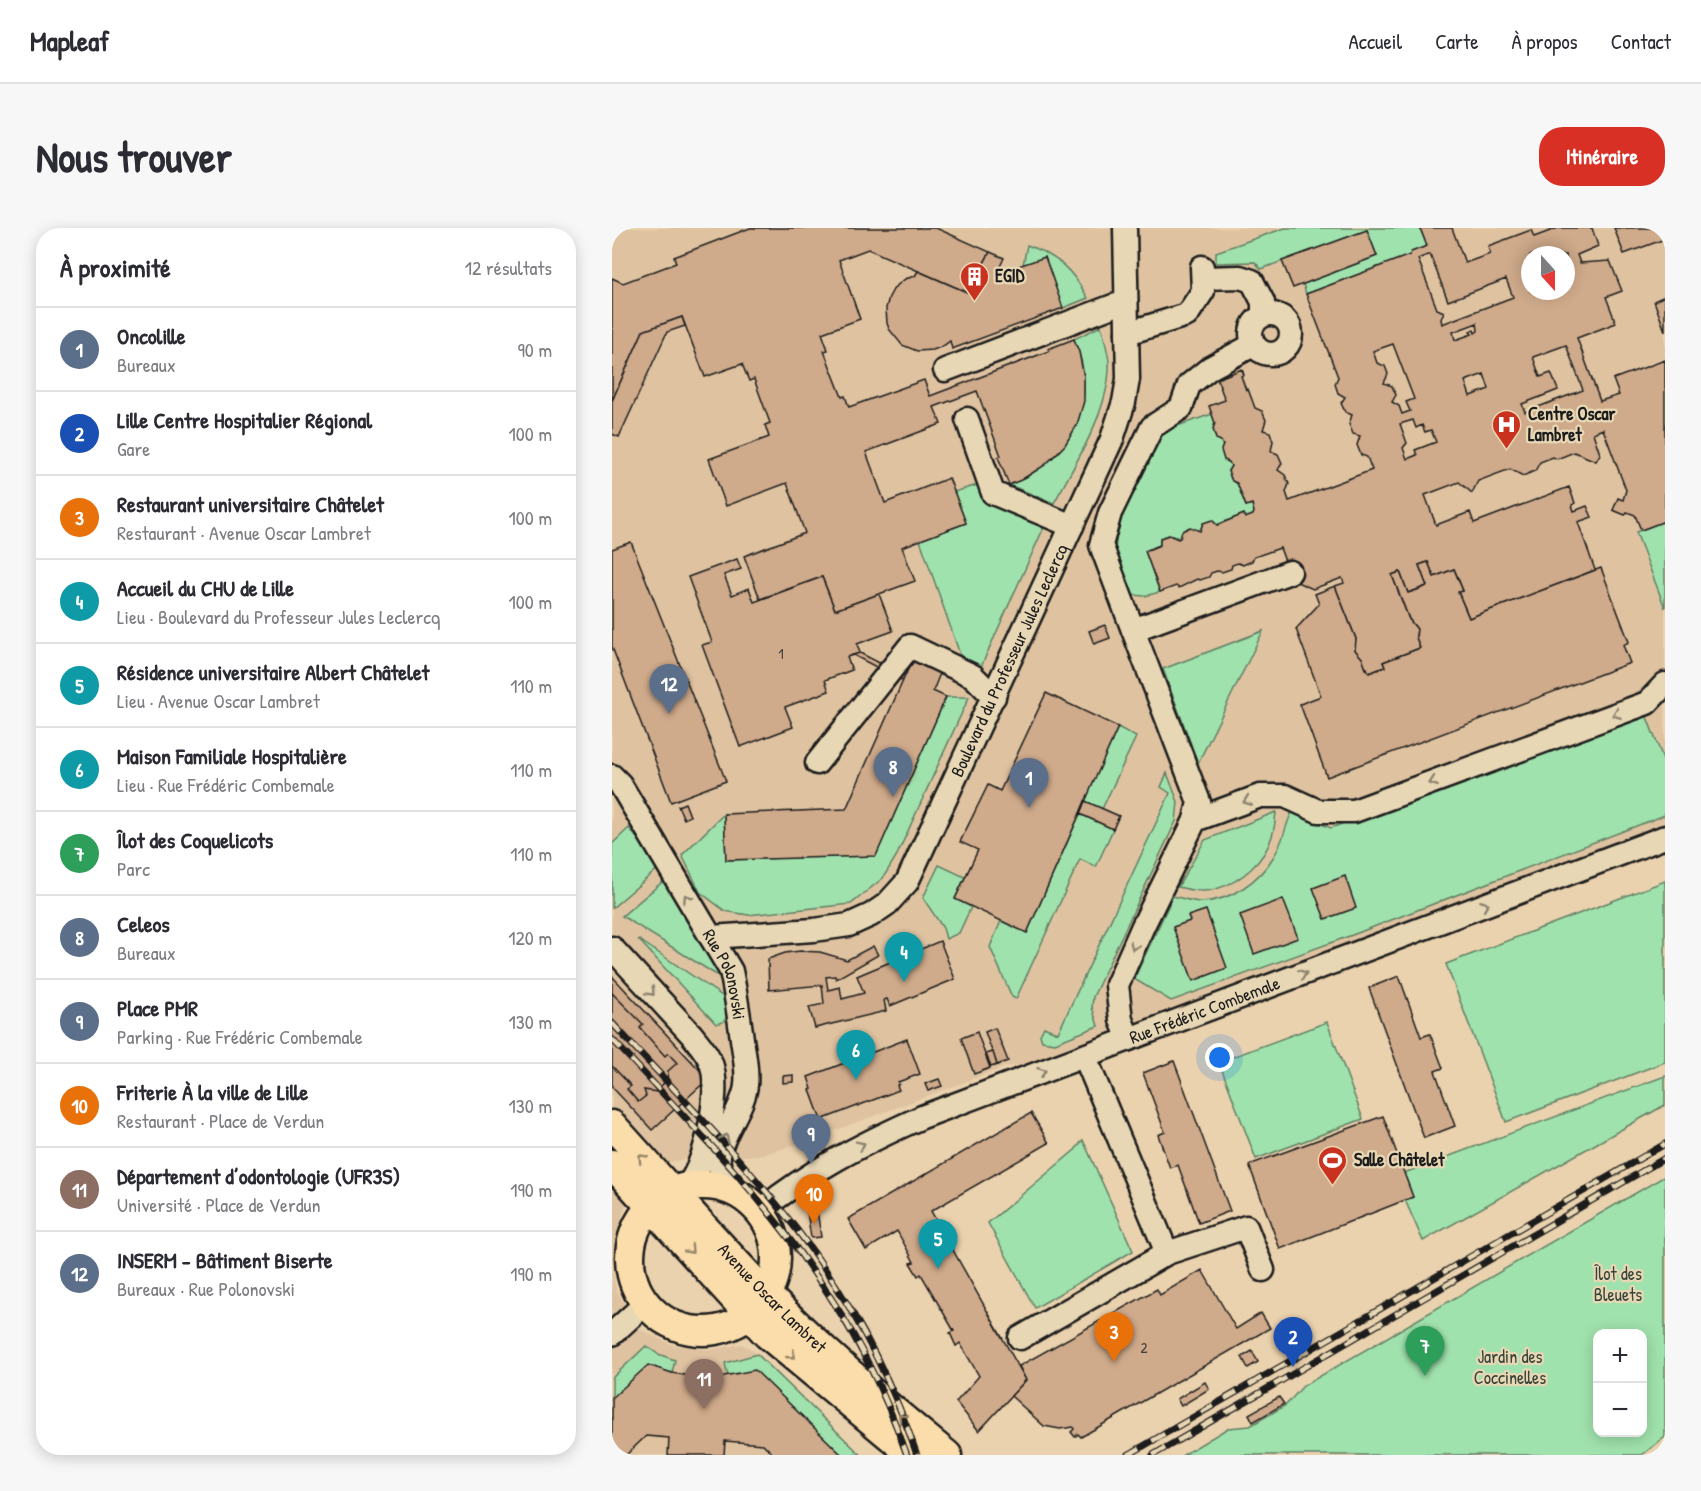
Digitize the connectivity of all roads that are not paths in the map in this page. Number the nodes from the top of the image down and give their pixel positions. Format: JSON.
{"nodes":[{"id":1,"x":1125,"y":228,"type":"edge"},
{"id":2,"x":1126,"y":301,"type":"junction"},
{"id":3,"x":1263,"y":315,"type":"junction"},
{"id":4,"x":1127,"y":333,"type":"junction"},
{"id":5,"x":1253,"y":345,"type":"junction"},
{"id":6,"x":945,"y":370,"type":"dead end"},
{"id":7,"x":967,"y":419,"type":"dead end"},
{"id":8,"x":1072,"y":526,"type":"junction"},
{"id":9,"x":1290,"y":573,"type":"dead end"},
{"id":10,"x":1134,"y":630,"type":"junction"},
{"id":11,"x":1665,"y":684,"type":"edge"},
{"id":12,"x":994,"y":697,"type":"junction"},
{"id":13,"x":817,"y":763,"type":"dead end"},
{"id":14,"x":612,"y":776,"type":"edge"},
{"id":15,"x":1195,"y":820,"type":"junction"},
{"id":16,"x":1665,"y":837,"type":"edge"},
{"id":17,"x":711,"y":937,"type":"junction"},
{"id":18,"x":612,"y":948,"type":"edge"},
{"id":19,"x":1129,"y":1040,"type":"junction"},
{"id":20,"x":1085,"y":1057,"type":"junction"},
{"id":21,"x":612,"y":1125,"type":"edge"},
{"id":22,"x":612,"y":1164,"type":"edge"},
{"id":23,"x":734,"y":1191,"type":"junction"},
{"id":24,"x":670,"y":1195,"type":"junction"},
{"id":25,"x":760,"y":1211,"type":"junction"},
{"id":26,"x":1167,"y":1253,"type":"junction"},
{"id":27,"x":1263,"y":1270,"type":"dead end"},
{"id":28,"x":645,"y":1304,"type":"junction"},
{"id":29,"x":758,"y":1305,"type":"junction"},
{"id":30,"x":612,"y":1334,"type":"edge"},
{"id":31,"x":1020,"y":1338,"type":"dead end"},
{"id":32,"x":913,"y":1455,"type":"edge"},
{"id":33,"x":947,"y":1455,"type":"edge"}],
"edges":[{"from":1,"to":2,"type":"street","name":"Boulevard du Professeur Jules Leclercq"},
{"from":2,"to":4,"type":"street","name":"Boulevard du Professeur Jules Leclercq"},
{"from":2,"to":6,"type":"street"},
{"from":3,"to":4,"type":"street"},
{"from":3,"to":5,"type":"street"},
{"from":3,"to":5,"type":"street"},
{"from":4,"to":8,"type":"street","name":"Boulevard du Professeur Jules Leclercq"},
{"from":5,"to":10,"type":"street"},
{"from":7,"to":8,"type":"street"},
{"from":8,"to":12,"type":"street","name":"Boulevard du Professeur Jules Leclercq"},
{"from":9,"to":10,"type":"street"},
{"from":10,"to":15,"type":"street"},
{"from":11,"to":15,"type":"street","one_way":true},
{"from":12,"to":13,"type":"street"},
{"from":12,"to":17,"type":"street","name":"Boulevard du Professeur Jules Leclercq"},
{"from":17,"to":14,"type":"street","name":"Rue Polonovski","one_way":true},
{"from":15,"to":19,"type":"street","one_way":true},
{"from":19,"to":16,"type":"street","name":"Rue Frédéric Combemale","one_way":true},
{"from":23,"to":17,"type":"street","name":"Rue Polonovski","one_way":true},
{"from":18,"to":24,"type":"street","one_way":true},
{"from":19,"to":20,"type":"street","name":"Rue Frédéric Combemale"},
{"from":25,"to":20,"type":"street","name":"Rue Frédéric Combemale","one_way":true},
{"from":20,"to":26,"type":"street"},
{"from":24,"to":21,"type":"main road","name":"Avenue Oscar Lambret","one_way":true},
{"from":22,"to":24,"type":"main road","name":"Avenue Oscar Lambret"},
{"from":23,"to":24,"type":"main road"},
{"from":23,"to":25,"type":"main road"},
{"from":24,"to":28,"type":"main road"},
{"from":24,"to":29,"type":"main road","name":"Avenue Oscar Lambret"},
{"from":25,"to":29,"type":"main road"},
{"from":26,"to":27,"type":"street"},
{"from":26,"to":31,"type":"street"},
{"from":28,"to":29,"type":"main road"},
{"from":28,"to":30,"type":"street"},
{"from":29,"to":32,"type":"main road","name":"Avenue Oscar Lambret","one_way":true},
{"from":33,"to":29,"type":"main road","name":"Avenue Oscar Lambret","one_way":true}]}
